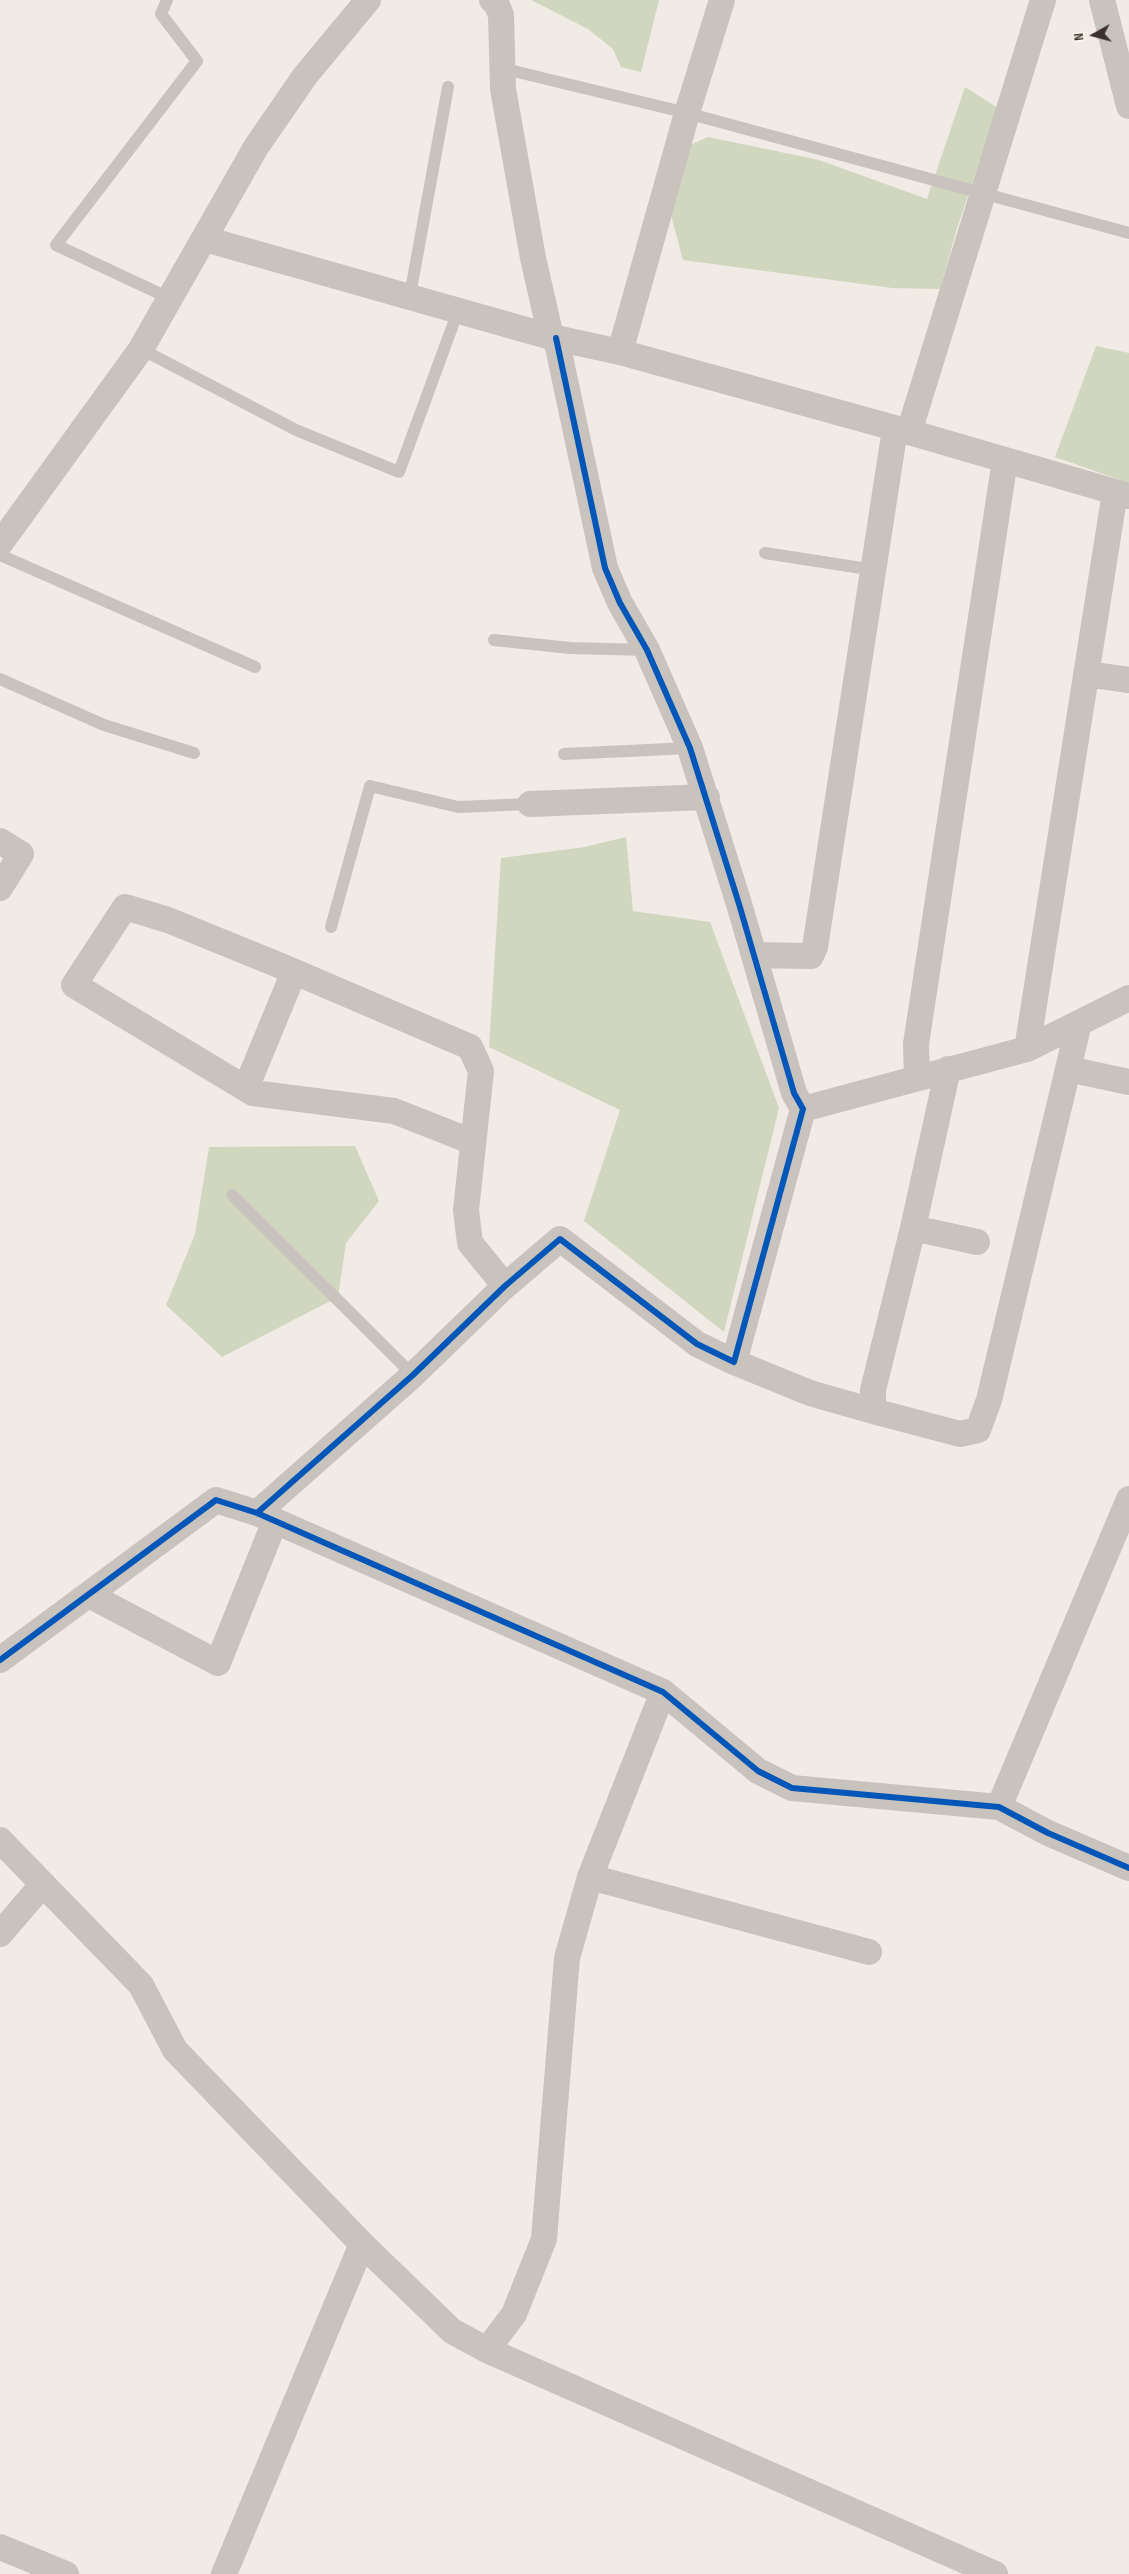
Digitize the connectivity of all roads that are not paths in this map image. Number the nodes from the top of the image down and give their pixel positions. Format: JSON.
{"nodes":[{"id":1,"x":167,"y":0,"type":"edge"},
{"id":2,"x":368,"y":0,"type":"edge"},
{"id":3,"x":492,"y":0,"type":"edge"},
{"id":4,"x":722,"y":0,"type":"edge"},
{"id":5,"x":1043,"y":0,"type":"edge"},
{"id":6,"x":1102,"y":0,"type":"edge"},
{"id":7,"x":501,"y":68,"type":"junction"},
{"id":8,"x":448,"y":87,"type":"dead end"},
{"id":9,"x":1129,"y":106,"type":"edge"},
{"id":10,"x":687,"y":113,"type":"junction"},
{"id":11,"x":981,"y":193,"type":"junction"},
{"id":12,"x":1129,"y":234,"type":"edge"},
{"id":13,"x":205,"y":239,"type":"junction"},
{"id":14,"x":410,"y":295,"type":"junction"},
{"id":15,"x":169,"y":298,"type":"junction"},
{"id":16,"x":458,"y":311,"type":"junction"},
{"id":17,"x":553,"y":337,"type":"junction"},
{"id":18,"x":141,"y":349,"type":"junction"},
{"id":19,"x":620,"y":352,"type":"junction"},
{"id":20,"x":902,"y":430,"type":"junction"},
{"id":21,"x":1004,"y":460,"type":"junction"},
{"id":22,"x":1122,"y":494,"type":"edge"},
{"id":23,"x":0,"y":544,"type":"edge"},
{"id":24,"x":765,"y":553,"type":"dead end"},
{"id":25,"x":0,"y":555,"type":"edge"},
{"id":26,"x":874,"y":570,"type":"junction"},
{"id":27,"x":494,"y":640,"type":"dead end"},
{"id":28,"x":647,"y":650,"type":"junction"},
{"id":29,"x":256,"y":667,"type":"dead end"},
{"id":30,"x":1086,"y":674,"type":"junction"},
{"id":31,"x":0,"y":679,"type":"edge"},
{"id":32,"x":1129,"y":680,"type":"edge"},
{"id":33,"x":690,"y":748,"type":"junction"},
{"id":34,"x":194,"y":753,"type":"dead end"},
{"id":35,"x":564,"y":754,"type":"dead end"},
{"id":36,"x":707,"y":797,"type":"junction"},
{"id":37,"x":530,"y":804,"type":"joint"},
{"id":38,"x":0,"y":841,"type":"edge"},
{"id":39,"x":0,"y":888,"type":"edge"},
{"id":40,"x":331,"y":927,"type":"dead end"},
{"id":41,"x":754,"y":955,"type":"junction"},
{"id":42,"x":294,"y":972,"type":"junction"},
{"id":43,"x":1129,"y":998,"type":"edge"},
{"id":44,"x":1079,"y":1023,"type":"junction"},
{"id":45,"x":1026,"y":1049,"type":"junction"},
{"id":46,"x":948,"y":1069,"type":"junction"},
{"id":47,"x":1068,"y":1069,"type":"junction"},
{"id":48,"x":916,"y":1078,"type":"junction"},
{"id":49,"x":1129,"y":1082,"type":"edge"},
{"id":50,"x":246,"y":1088,"type":"junction"},
{"id":51,"x":803,"y":1109,"type":"junction"},
{"id":52,"x":473,"y":1142,"type":"junction"},
{"id":53,"x":232,"y":1195,"type":"dead end"},
{"id":54,"x":913,"y":1228,"type":"junction"},
{"id":55,"x":977,"y":1242,"type":"dead end"},
{"id":56,"x":505,"y":1286,"type":"junction"},
{"id":57,"x":734,"y":1362,"type":"junction"},
{"id":58,"x":413,"y":1375,"type":"junction"},
{"id":59,"x":873,"y":1411,"type":"junction"},
{"id":60,"x":1129,"y":1499,"type":"edge"},
{"id":61,"x":266,"y":1517,"type":"junction"},
{"id":62,"x":89,"y":1595,"type":"junction"},
{"id":63,"x":0,"y":1660,"type":"edge"},
{"id":64,"x":663,"y":1692,"type":"junction"},
{"id":65,"x":999,"y":1807,"type":"junction"},
{"id":66,"x":0,"y":1840,"type":"edge"},
{"id":67,"x":1129,"y":1868,"type":"edge"},
{"id":68,"x":590,"y":1877,"type":"junction"},
{"id":69,"x":43,"y":1884,"type":"junction"},
{"id":70,"x":0,"y":1934,"type":"edge"},
{"id":71,"x":869,"y":1952,"type":"dead end"},
{"id":72,"x":362,"y":2244,"type":"junction"},
{"id":73,"x":487,"y":2350,"type":"junction"},
{"id":74,"x":0,"y":2547,"type":"edge"},
{"id":75,"x":66,"y":2574,"type":"edge"},
{"id":76,"x":224,"y":2574,"type":"edge"},
{"id":77,"x":995,"y":2574,"type":"edge"}],
"edges":[{"from":1,"to":15,"type":"lane"},
{"from":2,"to":13,"type":"street"},
{"from":3,"to":7,"type":"street"},
{"from":4,"to":10,"type":"street"},
{"from":5,"to":11,"type":"street"},
{"from":6,"to":9,"type":"street"},
{"from":7,"to":10,"type":"lane"},
{"from":7,"to":17,"type":"street"},
{"from":8,"to":14,"type":"lane"},
{"from":10,"to":11,"type":"lane"},
{"from":10,"to":19,"type":"street"},
{"from":11,"to":12,"type":"lane"},
{"from":11,"to":20,"type":"street"},
{"from":13,"to":14,"type":"street"},
{"from":13,"to":15,"type":"street"},
{"from":14,"to":16,"type":"street"},
{"from":15,"to":18,"type":"street"},
{"from":16,"to":17,"type":"street"},
{"from":16,"to":18,"type":"lane"},
{"from":17,"to":19,"type":"street"},
{"from":17,"to":28,"type":"street"},
{"from":18,"to":23,"type":"street"},
{"from":19,"to":20,"type":"street"},
{"from":20,"to":21,"type":"street"},
{"from":20,"to":26,"type":"street"},
{"from":21,"to":22,"type":"street"},
{"from":21,"to":48,"type":"street"},
{"from":22,"to":30,"type":"street"},
{"from":24,"to":26,"type":"lane"},
{"from":25,"to":29,"type":"lane"},
{"from":26,"to":41,"type":"street"},
{"from":27,"to":28,"type":"lane"},
{"from":28,"to":33,"type":"street"},
{"from":30,"to":32,"type":"street"},
{"from":30,"to":45,"type":"street"},
{"from":31,"to":34,"type":"lane"},
{"from":33,"to":35,"type":"lane"},
{"from":33,"to":36,"type":"street"},
{"from":36,"to":37,"type":"street"},
{"from":36,"to":41,"type":"street"},
{"from":37,"to":40,"type":"lane"},
{"from":38,"to":39,"type":"street"},
{"from":41,"to":51,"type":"street"},
{"from":42,"to":50,"type":"street"},
{"from":42,"to":50,"type":"street"},
{"from":42,"to":52,"type":"street"},
{"from":43,"to":44,"type":"street"},
{"from":44,"to":45,"type":"street"},
{"from":44,"to":47,"type":"street"},
{"from":45,"to":46,"type":"street"},
{"from":46,"to":48,"type":"street"},
{"from":46,"to":54,"type":"street"},
{"from":47,"to":49,"type":"street"},
{"from":47,"to":59,"type":"street"},
{"from":48,"to":51,"type":"street"},
{"from":50,"to":52,"type":"street"},
{"from":51,"to":57,"type":"street"},
{"from":52,"to":56,"type":"street"},
{"from":53,"to":58,"type":"lane"},
{"from":54,"to":55,"type":"street"},
{"from":54,"to":59,"type":"street"},
{"from":56,"to":57,"type":"street"},
{"from":56,"to":58,"type":"street"},
{"from":57,"to":59,"type":"street"},
{"from":58,"to":61,"type":"street"},
{"from":60,"to":65,"type":"street"},
{"from":61,"to":62,"type":"street"},
{"from":61,"to":62,"type":"street"},
{"from":61,"to":64,"type":"street"},
{"from":62,"to":63,"type":"street"},
{"from":64,"to":65,"type":"street"},
{"from":64,"to":68,"type":"street"},
{"from":65,"to":67,"type":"street"},
{"from":66,"to":69,"type":"street"},
{"from":68,"to":71,"type":"street"},
{"from":68,"to":73,"type":"street"},
{"from":69,"to":70,"type":"street"},
{"from":69,"to":72,"type":"street"},
{"from":72,"to":73,"type":"street"},
{"from":72,"to":76,"type":"street"},
{"from":73,"to":77,"type":"street"},
{"from":74,"to":75,"type":"street"}]}
